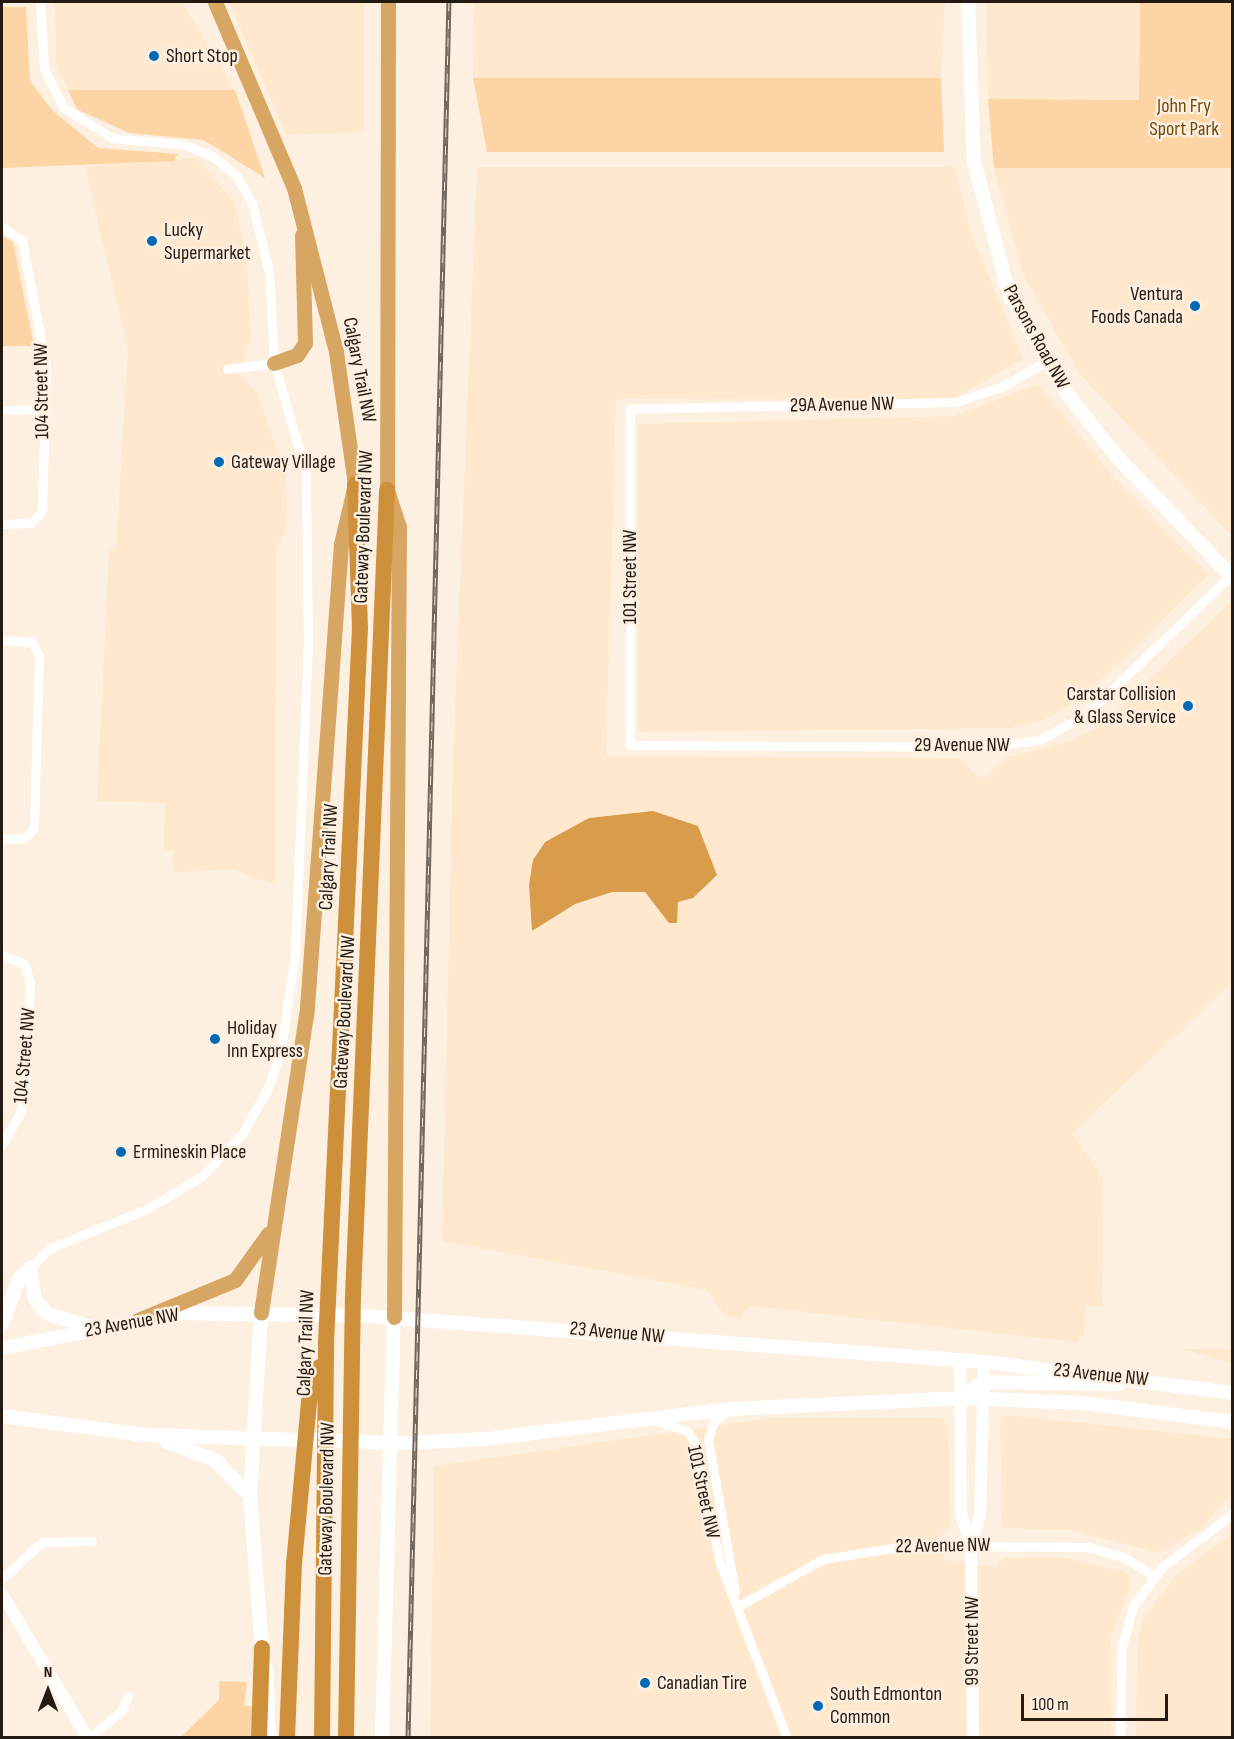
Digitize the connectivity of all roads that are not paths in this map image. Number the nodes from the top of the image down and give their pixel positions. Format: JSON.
{"nodes":[{"id":1,"x":40,"y":2,"type":"edge"},
{"id":2,"x":215,"y":2,"type":"edge"},
{"id":3,"x":388,"y":2,"type":"edge"},
{"id":4,"x":968,"y":2,"type":"edge"},
{"id":5,"x":301,"y":214,"type":"junction"},
{"id":6,"x":2,"y":227,"type":"edge"},
{"id":7,"x":1046,"y":362,"type":"junction"},
{"id":8,"x":274,"y":363,"type":"junction"},
{"id":9,"x":227,"y":369,"type":"dead end"},
{"id":10,"x":45,"y":409,"type":"junction"},
{"id":11,"x":630,"y":409,"type":"joint"},
{"id":12,"x":2,"y":410,"type":"edge"},
{"id":13,"x":355,"y":484,"type":"junction"},
{"id":14,"x":387,"y":490,"type":"junction"},
{"id":15,"x":2,"y":524,"type":"edge"},
{"id":16,"x":1232,"y":576,"type":"edge"},
{"id":17,"x":2,"y":640,"type":"edge"},
{"id":18,"x":630,"y":745,"type":"joint"},
{"id":19,"x":2,"y":839,"type":"edge"},
{"id":20,"x":2,"y":955,"type":"edge"},
{"id":21,"x":2,"y":1144,"type":"edge"},
{"id":22,"x":271,"y":1229,"type":"junction"},
{"id":23,"x":30,"y":1268,"type":"junction"},
{"id":24,"x":261,"y":1313,"type":"junction"},
{"id":25,"x":394,"y":1317,"type":"junction"},
{"id":26,"x":138,"y":1320,"type":"junction"},
{"id":27,"x":2,"y":1324,"type":"edge"},
{"id":28,"x":97,"y":1329,"type":"junction"},
{"id":29,"x":326,"y":1343,"type":"junction"},
{"id":30,"x":2,"y":1347,"type":"edge"},
{"id":31,"x":960,"y":1360,"type":"junction"},
{"id":32,"x":984,"y":1362,"type":"junction"},
{"id":33,"x":984,"y":1383,"type":"junction"},
{"id":34,"x":1188,"y":1385,"type":"junction"},
{"id":35,"x":1233,"y":1393,"type":"edge"},
{"id":36,"x":960,"y":1398,"type":"junction"},
{"id":37,"x":983,"y":1398,"type":"junction"},
{"id":38,"x":730,"y":1409,"type":"junction"},
{"id":39,"x":2,"y":1416,"type":"edge"},
{"id":40,"x":647,"y":1418,"type":"junction"},
{"id":41,"x":1233,"y":1422,"type":"edge"},
{"id":42,"x":145,"y":1436,"type":"junction"},
{"id":43,"x":251,"y":1441,"type":"junction"},
{"id":44,"x":389,"y":1443,"type":"junction"},
{"id":45,"x":250,"y":1496,"type":"junction"},
{"id":46,"x":1233,"y":1514,"type":"edge"},
{"id":47,"x":92,"y":1541,"type":"dead end"},
{"id":48,"x":971,"y":1545,"type":"junction"},
{"id":49,"x":1153,"y":1576,"type":"junction"},
{"id":50,"x":2,"y":1579,"type":"edge"},
{"id":51,"x":735,"y":1592,"type":"junction"},
{"id":52,"x":2,"y":1594,"type":"edge"},
{"id":53,"x":740,"y":1605,"type":"junction"},
{"id":54,"x":262,"y":1648,"type":"junction"},
{"id":55,"x":128,"y":1696,"type":"dead end"},
{"id":56,"x":88,"y":1737,"type":"edge"},
{"id":57,"x":259,"y":1737,"type":"edge"},
{"id":58,"x":270,"y":1737,"type":"edge"},
{"id":59,"x":286,"y":1737,"type":"edge"},
{"id":60,"x":322,"y":1737,"type":"edge"},
{"id":61,"x":346,"y":1737,"type":"edge"},
{"id":62,"x":382,"y":1737,"type":"edge"},
{"id":63,"x":787,"y":1737,"type":"edge"},
{"id":64,"x":973,"y":1737,"type":"edge"},
{"id":65,"x":1120,"y":1737,"type":"edge"}],
"edges":[{"from":1,"to":8,"type":"street","name":"Calgary Trail NW"},
{"from":2,"to":5,"type":"highway","name":"Calgary Trail NW"},
{"from":3,"to":14,"type":"highway","name":"Gateway Boulevard NW"},
{"from":4,"to":7,"type":"main road","name":"Parsons Road NW"},
{"from":5,"to":8,"type":"highway"},
{"from":5,"to":13,"type":"highway","name":"Calgary Trail NW"},
{"from":6,"to":10,"type":"street","name":"104 Street NW"},
{"from":7,"to":11,"type":"street","name":"29A Avenue NW"},
{"from":7,"to":16,"type":"main road","name":"Parsons Road NW"},
{"from":8,"to":9,"type":"street"},
{"from":8,"to":23,"type":"street","name":"Calgary Trail NW"},
{"from":10,"to":12,"type":"street"},
{"from":10,"to":15,"type":"street","name":"104 Street NW"},
{"from":11,"to":18,"type":"street","name":"101 Street NW"},
{"from":13,"to":22,"type":"highway"},
{"from":13,"to":29,"type":"highway","name":"Calgary Trail NW"},
{"from":14,"to":25,"type":"highway"},
{"from":14,"to":61,"type":"highway","name":"Gateway Boulevard NW"},
{"from":16,"to":18,"type":"street","name":"29 Avenue NW"},
{"from":17,"to":19,"type":"street"},
{"from":20,"to":21,"type":"street","name":"104 Street NW"},
{"from":22,"to":24,"type":"highway"},
{"from":22,"to":26,"type":"highway"},
{"from":23,"to":27,"type":"main road"},
{"from":23,"to":28,"type":"main road"},
{"from":24,"to":25,"type":"main road","name":"23 Avenue NW"},
{"from":24,"to":26,"type":"main road","name":"23 Avenue NW"},
{"from":24,"to":43,"type":"main road"},
{"from":25,"to":31,"type":"main road","name":"23 Avenue NW"},
{"from":25,"to":44,"type":"main road"},
{"from":26,"to":28,"type":"main road","name":"23 Avenue NW"},
{"from":28,"to":30,"type":"main road","name":"23 Avenue NW"},
{"from":29,"to":59,"type":"highway"},
{"from":29,"to":60,"type":"highway","name":"Calgary Trail NW"},
{"from":31,"to":32,"type":"main road","name":"23 Avenue NW"},
{"from":31,"to":36,"type":"street","name":"99 Street NW"},
{"from":32,"to":33,"type":"street","name":"99 Street NW"},
{"from":32,"to":34,"type":"main road","name":"23 Avenue NW"},
{"from":33,"to":34,"type":"main road"},
{"from":33,"to":36,"type":"main road"},
{"from":33,"to":37,"type":"street","name":"99 Street NW"},
{"from":34,"to":35,"type":"main road","name":"23 Avenue NW"},
{"from":36,"to":37,"type":"main road","name":"23 Avenue NW"},
{"from":36,"to":38,"type":"main road","name":"23 Avenue NW"},
{"from":36,"to":48,"type":"street","name":"99 Street NW"},
{"from":37,"to":41,"type":"main road","name":"23 Avenue NW"},
{"from":37,"to":48,"type":"street","name":"99 Street NW"},
{"from":38,"to":40,"type":"main road","name":"23 Avenue NW"},
{"from":38,"to":51,"type":"street","name":"101 Street NW"},
{"from":39,"to":42,"type":"main road","name":"23 Avenue NW"},
{"from":40,"to":44,"type":"main road","name":"23 Avenue NW"},
{"from":40,"to":51,"type":"street","name":"101 Street NW"},
{"from":42,"to":43,"type":"main road","name":"23 Avenue NW"},
{"from":42,"to":45,"type":"main road"},
{"from":43,"to":44,"type":"main road","name":"23 Avenue NW"},
{"from":43,"to":45,"type":"main road"},
{"from":44,"to":62,"type":"main road"},
{"from":45,"to":54,"type":"main road"},
{"from":46,"to":49,"type":"street"},
{"from":47,"to":50,"type":"street"},
{"from":48,"to":49,"type":"street","name":"22 Avenue NW"},
{"from":48,"to":53,"type":"street","name":"22 Avenue NW"},
{"from":48,"to":64,"type":"street","name":"99 Street NW"},
{"from":49,"to":65,"type":"street"},
{"from":51,"to":53,"type":"street","name":"101 Street NW"},
{"from":52,"to":56,"type":"street"},
{"from":53,"to":63,"type":"street","name":"101 Street NW"},
{"from":54,"to":57,"type":"highway"},
{"from":54,"to":58,"type":"street"},
{"from":55,"to":56,"type":"street"}]}
